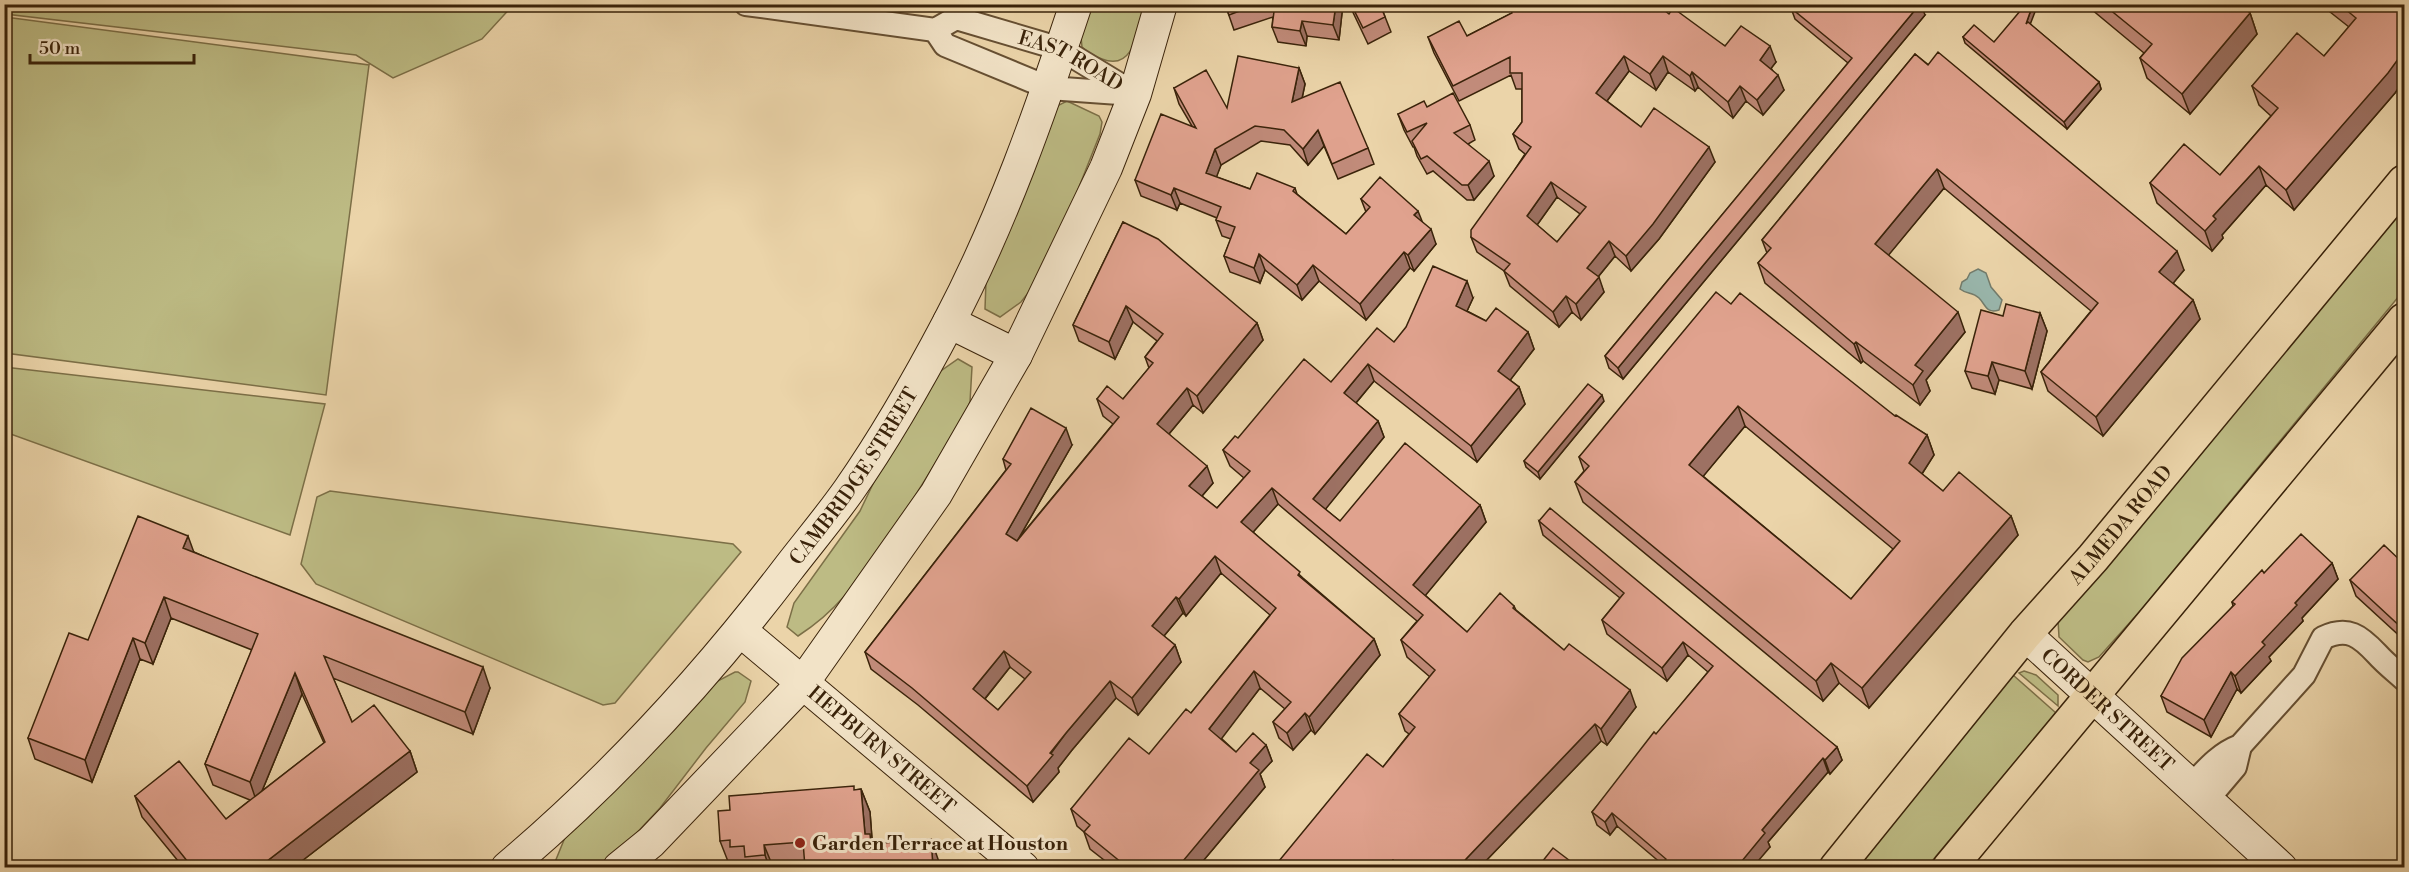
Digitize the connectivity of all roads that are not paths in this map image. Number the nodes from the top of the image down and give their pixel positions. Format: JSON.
{"nodes":[{"id":1,"x":746,"y":4,"type":"edge"},
{"id":2,"x":1076,"y":4,"type":"edge"},
{"id":3,"x":1161,"y":4,"type":"edge"},
{"id":4,"x":935,"y":30,"type":"junction"},
{"id":5,"x":1061,"y":49,"type":"junction"},
{"id":6,"x":1049,"y":88,"type":"junction"},
{"id":7,"x":1136,"y":94,"type":"junction"},
{"id":8,"x":2404,"y":182,"type":"edge"},
{"id":9,"x":2404,"y":320,"type":"edge"},
{"id":10,"x":949,"y":321,"type":"junction"},
{"id":11,"x":1016,"y":355,"type":"junction"},
{"id":12,"x":741,"y":631,"type":"junction"},
{"id":13,"x":2025,"y":634,"type":"junction"},
{"id":14,"x":2404,"y":679,"type":"edge"},
{"id":15,"x":802,"y":684,"type":"junction"},
{"id":16,"x":2092,"y":694,"type":"junction"},
{"id":17,"x":2240,"y":747,"type":"junction"},
{"id":18,"x":2199,"y":793,"type":"junction"},
{"id":19,"x":516,"y":865,"type":"edge"},
{"id":20,"x":619,"y":867,"type":"edge"},
{"id":21,"x":1023,"y":867,"type":"edge"},
{"id":22,"x":1836,"y":867,"type":"edge"},
{"id":23,"x":1949,"y":867,"type":"edge"},
{"id":24,"x":2281,"y":867,"type":"edge"}],
"edges":[{"from":1,"to":4,"type":"street","name":"EAST ROAD"},
{"from":2,"to":5,"type":"street","name":"CAMBRIDGE STREET"},
{"from":3,"to":7,"type":"street"},
{"from":4,"to":5,"type":"street","name":"EAST ROAD"},
{"from":4,"to":6,"type":"street","name":"EAST ROAD"},
{"from":5,"to":6,"type":"street","name":"CAMBRIDGE STREET"},
{"from":5,"to":7,"type":"street","name":"EAST ROAD"},
{"from":6,"to":7,"type":"street","name":"EAST ROAD"},
{"from":6,"to":10,"type":"street","name":"CAMBRIDGE STREET"},
{"from":7,"to":11,"type":"street"},
{"from":8,"to":13,"type":"main road","name":"ALMEDA ROAD"},
{"from":9,"to":16,"type":"main road"},
{"from":10,"to":11,"type":"street"},
{"from":10,"to":12,"type":"street","name":"CAMBRIDGE STREET"},
{"from":11,"to":15,"type":"street"},
{"from":12,"to":15,"type":"street","name":"HEPBURN STREET"},
{"from":12,"to":19,"type":"street","name":"CAMBRIDGE STREET"},
{"from":13,"to":16,"type":"street","name":"CORDER STREET"},
{"from":13,"to":22,"type":"main road","name":"ALMEDA ROAD"},
{"from":14,"to":17,"type":"street"},
{"from":15,"to":20,"type":"street"},
{"from":15,"to":21,"type":"street","name":"HEPBURN STREET"},
{"from":16,"to":18,"type":"street","name":"CORDER STREET"},
{"from":16,"to":23,"type":"main road"},
{"from":17,"to":18,"type":"street","name":"CORDER STREET"},
{"from":17,"to":18,"type":"street"},
{"from":18,"to":24,"type":"street","name":"CORDER STREET"}]}
